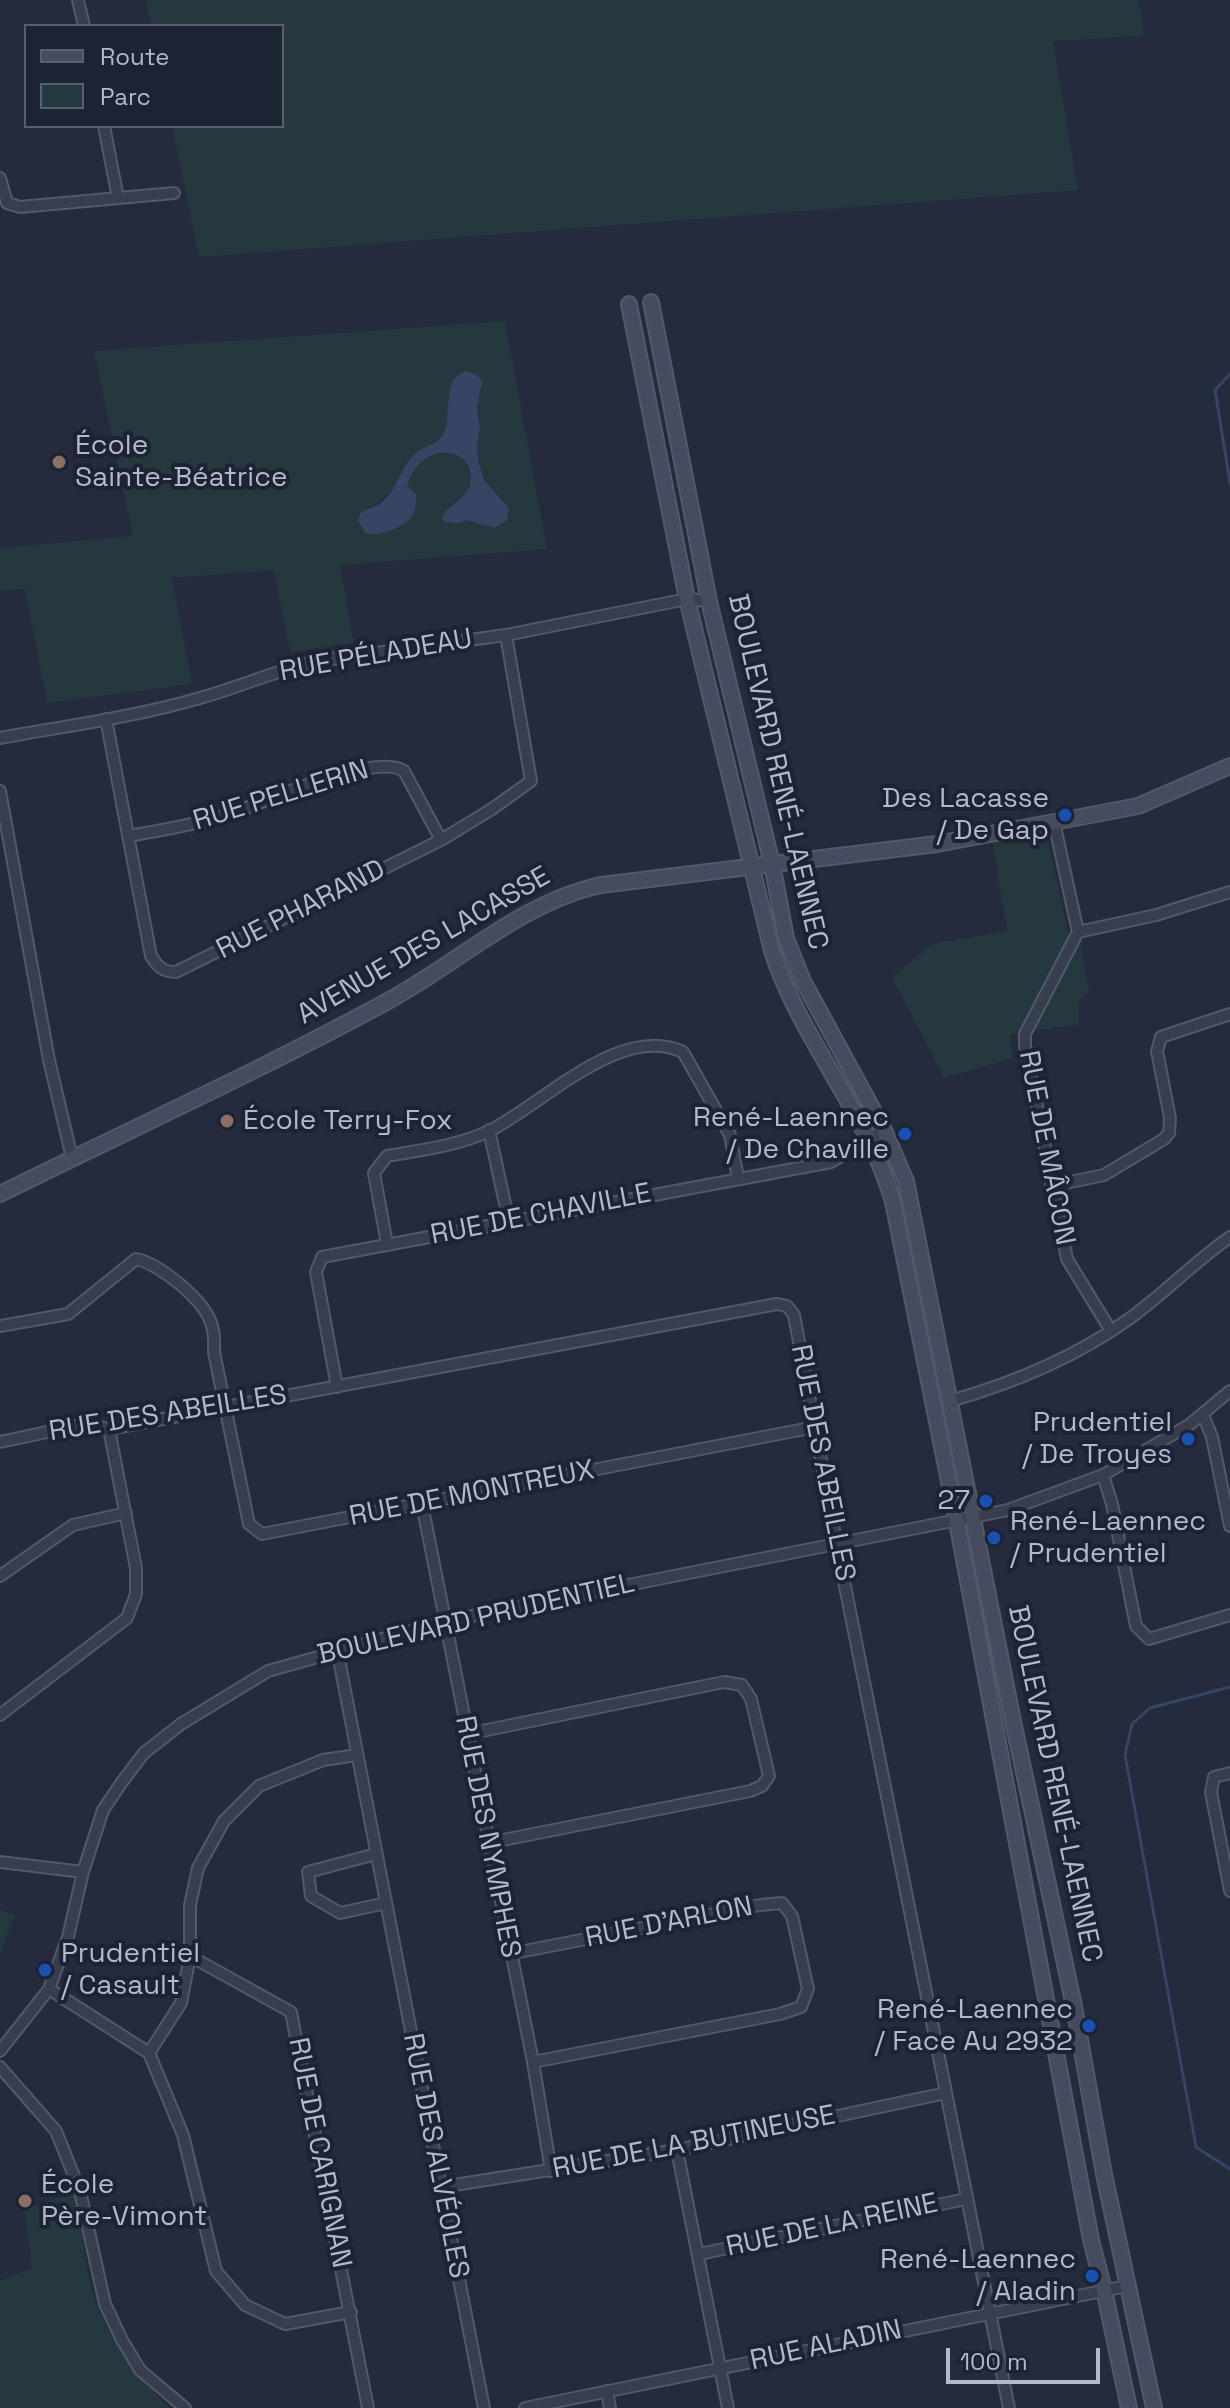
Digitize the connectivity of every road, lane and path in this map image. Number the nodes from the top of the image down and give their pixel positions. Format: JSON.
{"nodes":[{"id":1,"x":78,"y":0,"type":"edge"},
{"id":2,"x":84,"y":24,"type":"edge"},
{"id":3,"x":104,"y":128,"type":"edge"},
{"id":4,"x":0,"y":178,"type":"edge"},
{"id":5,"x":174,"y":193,"type":"dead end"},
{"id":6,"x":118,"y":198,"type":"junction"},
{"id":7,"x":651,"y":302,"type":"dead end"},
{"id":8,"x":629,"y":304,"type":"dead end"},
{"id":9,"x":687,"y":599,"type":"junction"},
{"id":10,"x":709,"y":601,"type":"junction"},
{"id":11,"x":506,"y":635,"type":"junction"},
{"id":12,"x":106,"y":719,"type":"junction"},
{"id":13,"x":0,"y":738,"type":"edge"},
{"id":14,"x":1230,"y":766,"type":"edge"},
{"id":15,"x":0,"y":791,"type":"edge"},
{"id":16,"x":1054,"y":822,"type":"junction"},
{"id":17,"x":128,"y":836,"type":"junction"},
{"id":18,"x":441,"y":840,"type":"junction"},
{"id":19,"x":772,"y":864,"type":"junction"},
{"id":20,"x":752,"y":867,"type":"junction"},
{"id":21,"x":1230,"y":892,"type":"edge"},
{"id":22,"x":1078,"y":932,"type":"junction"},
{"id":23,"x":1230,"y":1014,"type":"edge"},
{"id":24,"x":489,"y":1130,"type":"junction"},
{"id":25,"x":884,"y":1130,"type":"junction"},
{"id":26,"x":869,"y":1139,"type":"junction"},
{"id":27,"x":72,"y":1158,"type":"junction"},
{"id":28,"x":738,"y":1178,"type":"junction"},
{"id":29,"x":1051,"y":1186,"type":"junction"},
{"id":30,"x":0,"y":1194,"type":"edge"},
{"id":31,"x":509,"y":1222,"type":"junction"},
{"id":32,"x":1230,"y":1237,"type":"edge"},
{"id":33,"x":387,"y":1244,"type":"junction"},
{"id":34,"x":0,"y":1326,"type":"edge"},
{"id":35,"x":1111,"y":1331,"type":"junction"},
{"id":36,"x":337,"y":1387,"type":"junction"},
{"id":37,"x":1230,"y":1391,"type":"edge"},
{"id":38,"x":950,"y":1401,"type":"junction"},
{"id":39,"x":227,"y":1407,"type":"junction"},
{"id":40,"x":1203,"y":1415,"type":"junction"},
{"id":41,"x":815,"y":1427,"type":"junction"},
{"id":42,"x":109,"y":1429,"type":"junction"},
{"id":43,"x":0,"y":1442,"type":"edge"},
{"id":44,"x":1103,"y":1475,"type":"junction"},
{"id":45,"x":422,"y":1504,"type":"junction"},
{"id":46,"x":126,"y":1513,"type":"junction"},
{"id":47,"x":973,"y":1519,"type":"junction"},
{"id":48,"x":957,"y":1522,"type":"junction"},
{"id":49,"x":1230,"y":1526,"type":"edge"},
{"id":50,"x":837,"y":1543,"type":"junction"},
{"id":51,"x":0,"y":1576,"type":"edge"},
{"id":52,"x":1230,"y":1615,"type":"edge"},
{"id":53,"x":446,"y":1621,"type":"junction"},
{"id":54,"x":337,"y":1649,"type":"junction"},
{"id":55,"x":0,"y":1715,"type":"edge"},
{"id":56,"x":467,"y":1734,"type":"junction"},
{"id":57,"x":357,"y":1755,"type":"junction"},
{"id":58,"x":1230,"y":1773,"type":"edge"},
{"id":59,"x":488,"y":1843,"type":"junction"},
{"id":60,"x":376,"y":1854,"type":"junction"},
{"id":61,"x":0,"y":1862,"type":"edge"},
{"id":62,"x":83,"y":1872,"type":"junction"},
{"id":63,"x":1230,"y":1891,"type":"edge"},
{"id":64,"x":386,"y":1903,"type":"junction"},
{"id":65,"x":509,"y":1954,"type":"junction"},
{"id":66,"x":190,"y":1956,"type":"junction"},
{"id":67,"x":49,"y":1989,"type":"junction"},
{"id":68,"x":0,"y":2051,"type":"edge"},
{"id":69,"x":149,"y":2053,"type":"junction"},
{"id":70,"x":533,"y":2062,"type":"junction"},
{"id":71,"x":0,"y":2067,"type":"edge"},
{"id":72,"x":946,"y":2093,"type":"junction"},
{"id":73,"x":677,"y":2150,"type":"junction"},
{"id":74,"x":551,"y":2171,"type":"junction"},
{"id":75,"x":441,"y":2187,"type":"junction"},
{"id":76,"x":966,"y":2199,"type":"junction"},
{"id":77,"x":699,"y":2254,"type":"junction"},
{"id":78,"x":1127,"y":2286,"type":"junction"},
{"id":79,"x":1104,"y":2290,"type":"junction"},
{"id":80,"x":351,"y":2312,"type":"junction"},
{"id":81,"x":989,"y":2313,"type":"junction"},
{"id":82,"x":719,"y":2368,"type":"junction"},
{"id":83,"x":607,"y":2391,"type":"junction"},
{"id":84,"x":185,"y":2408,"type":"edge"},
{"id":85,"x":368,"y":2408,"type":"edge"},
{"id":86,"x":484,"y":2408,"type":"edge"},
{"id":87,"x":525,"y":2408,"type":"edge"},
{"id":88,"x":610,"y":2408,"type":"edge"},
{"id":89,"x":728,"y":2408,"type":"edge"},
{"id":90,"x":1009,"y":2408,"type":"edge"},
{"id":91,"x":1129,"y":2408,"type":"edge"},
{"id":92,"x":1154,"y":2408,"type":"edge"}],
"edges":[{"from":1,"to":2,"type":"street"},
{"from":3,"to":6,"type":"street"},
{"from":4,"to":6,"type":"street"},
{"from":5,"to":6,"type":"street"},
{"from":7,"to":10,"type":"street","name":"BOULEVARD RENÉ-LAENNEC"},
{"from":8,"to":9,"type":"street","name":"BOULEVARD RENÉ-LAENNEC"},
{"from":9,"to":10,"type":"street","name":"RUE PÉLADEAU"},
{"from":9,"to":11,"type":"street","name":"RUE PÉLADEAU"},
{"from":9,"to":20,"type":"street","name":"BOULEVARD RENÉ-LAENNEC"},
{"from":10,"to":19,"type":"street","name":"BOULEVARD RENÉ-LAENNEC"},
{"from":11,"to":12,"type":"street","name":"RUE PÉLADEAU"},
{"from":11,"to":18,"type":"street","name":"RUE PHARAND"},
{"from":12,"to":13,"type":"street","name":"RUE PÉLADEAU"},
{"from":12,"to":17,"type":"street","name":"RUE PHARAND"},
{"from":14,"to":16,"type":"street","name":"AVENUE DES LACASSE"},
{"from":15,"to":27,"type":"street"},
{"from":16,"to":19,"type":"street","name":"AVENUE DES LACASSE"},
{"from":16,"to":22,"type":"street"},
{"from":17,"to":18,"type":"street","name":"RUE PELLERIN"},
{"from":17,"to":18,"type":"street","name":"RUE PHARAND"},
{"from":19,"to":20,"type":"street","name":"AVENUE DES LACASSE"},
{"from":19,"to":25,"type":"street","name":"BOULEVARD RENÉ-LAENNEC"},
{"from":20,"to":26,"type":"street","name":"BOULEVARD RENÉ-LAENNEC"},
{"from":20,"to":27,"type":"street","name":"AVENUE DES LACASSE"},
{"from":21,"to":22,"type":"street"},
{"from":22,"to":29,"type":"street","name":"RUE DE MÂCON"},
{"from":23,"to":29,"type":"street"},
{"from":24,"to":28,"type":"street"},
{"from":24,"to":31,"type":"street"},
{"from":24,"to":33,"type":"street"},
{"from":25,"to":26,"type":"street","name":"RUE DE CHAVILLE"},
{"from":25,"to":38,"type":"street","name":"BOULEVARD RENÉ-LAENNEC"},
{"from":26,"to":28,"type":"street","name":"RUE DE CHAVILLE"},
{"from":26,"to":48,"type":"street","name":"BOULEVARD RENÉ-LAENNEC"},
{"from":27,"to":30,"type":"street","name":"AVENUE DES LACASSE"},
{"from":28,"to":31,"type":"street","name":"RUE DE CHAVILLE"},
{"from":29,"to":35,"type":"street","name":"RUE DE MÂCON"},
{"from":31,"to":33,"type":"street","name":"RUE DE CHAVILLE"},
{"from":32,"to":35,"type":"street"},
{"from":33,"to":36,"type":"street","name":"RUE DE CHAVILLE"},
{"from":34,"to":39,"type":"street","name":"RUE DE MONTREUX"},
{"from":35,"to":38,"type":"street"},
{"from":36,"to":39,"type":"street","name":"RUE DES ABEILLES"},
{"from":36,"to":41,"type":"street","name":"RUE DES ABEILLES"},
{"from":37,"to":40,"type":"street","name":"BOULEVARD PRUDENTIEL"},
{"from":38,"to":47,"type":"street","name":"BOULEVARD RENÉ-LAENNEC"},
{"from":39,"to":42,"type":"street","name":"RUE DES ABEILLES"},
{"from":39,"to":45,"type":"street","name":"RUE DE MONTREUX"},
{"from":40,"to":44,"type":"street","name":"BOULEVARD PRUDENTIEL"},
{"from":40,"to":49,"type":"street"},
{"from":41,"to":45,"type":"street","name":"RUE DE MONTREUX"},
{"from":41,"to":50,"type":"street","name":"RUE DES ABEILLES"},
{"from":42,"to":43,"type":"street","name":"RUE DES ABEILLES"},
{"from":42,"to":46,"type":"street"},
{"from":44,"to":47,"type":"street","name":"BOULEVARD PRUDENTIEL"},
{"from":44,"to":52,"type":"street"},
{"from":45,"to":53,"type":"street","name":"RUE DES NYMPHES"},
{"from":46,"to":51,"type":"street"},
{"from":46,"to":55,"type":"street"},
{"from":47,"to":48,"type":"street","name":"BOULEVARD PRUDENTIEL"},
{"from":47,"to":78,"type":"street","name":"BOULEVARD RENÉ-LAENNEC"},
{"from":48,"to":50,"type":"street","name":"BOULEVARD PRUDENTIEL"},
{"from":48,"to":79,"type":"street","name":"BOULEVARD RENÉ-LAENNEC"},
{"from":50,"to":53,"type":"street","name":"BOULEVARD PRUDENTIEL"},
{"from":50,"to":72,"type":"street","name":"RUE DES ABEILLES"},
{"from":53,"to":54,"type":"street","name":"BOULEVARD PRUDENTIEL"},
{"from":53,"to":56,"type":"street","name":"RUE DES NYMPHES"},
{"from":54,"to":57,"type":"street","name":"RUE DES ALVÉOLES"},
{"from":54,"to":62,"type":"street","name":"BOULEVARD PRUDENTIEL"},
{"from":56,"to":59,"type":"street","name":"RUE DES NYMPHES"},
{"from":56,"to":59,"type":"street"},
{"from":57,"to":60,"type":"street","name":"RUE DES ALVÉOLES"},
{"from":57,"to":66,"type":"street"},
{"from":58,"to":63,"type":"street"},
{"from":59,"to":65,"type":"street","name":"RUE DES NYMPHES"},
{"from":60,"to":64,"type":"street","name":"RUE DES ALVÉOLES"},
{"from":60,"to":64,"type":"street"},
{"from":61,"to":62,"type":"street"},
{"from":62,"to":67,"type":"street","name":"BOULEVARD PRUDENTIEL"},
{"from":64,"to":75,"type":"street","name":"RUE DES ALVÉOLES"},
{"from":65,"to":70,"type":"street","name":"RUE DES NYMPHES"},
{"from":65,"to":70,"type":"street","name":"RUE D'ARLON"},
{"from":66,"to":69,"type":"street"},
{"from":66,"to":80,"type":"street","name":"RUE DE CARIGNAN"},
{"from":67,"to":68,"type":"street","name":"BOULEVARD PRUDENTIEL"},
{"from":67,"to":69,"type":"street"},
{"from":69,"to":80,"type":"street"},
{"from":70,"to":74,"type":"street","name":"RUE DES NYMPHES"},
{"from":71,"to":84,"type":"street"},
{"from":72,"to":73,"type":"street","name":"RUE DE LA BUTINEUSE"},
{"from":72,"to":76,"type":"street","name":"RUE DES ABEILLES"},
{"from":73,"to":74,"type":"street","name":"RUE DE LA BUTINEUSE"},
{"from":73,"to":77,"type":"street"},
{"from":74,"to":75,"type":"street","name":"RUE DE LA BUTINEUSE"},
{"from":75,"to":86,"type":"street","name":"RUE DES ALVÉOLES"},
{"from":76,"to":77,"type":"street","name":"RUE DE LA REINE"},
{"from":76,"to":81,"type":"street","name":"RUE DES ABEILLES"},
{"from":77,"to":82,"type":"street"},
{"from":78,"to":79,"type":"street","name":"RUE ALADIN"},
{"from":78,"to":92,"type":"street","name":"BOULEVARD RENÉ-LAENNEC"},
{"from":79,"to":81,"type":"street","name":"RUE ALADIN"},
{"from":79,"to":91,"type":"street","name":"BOULEVARD RENÉ-LAENNEC"},
{"from":80,"to":85,"type":"street","name":"RUE DE CARIGNAN"},
{"from":81,"to":82,"type":"street","name":"RUE ALADIN"},
{"from":81,"to":90,"type":"street","name":"RUE DES ABEILLES"},
{"from":82,"to":83,"type":"street","name":"RUE ALADIN"},
{"from":82,"to":89,"type":"street"},
{"from":83,"to":87,"type":"street","name":"RUE ALADIN"},
{"from":83,"to":88,"type":"street"}]}
